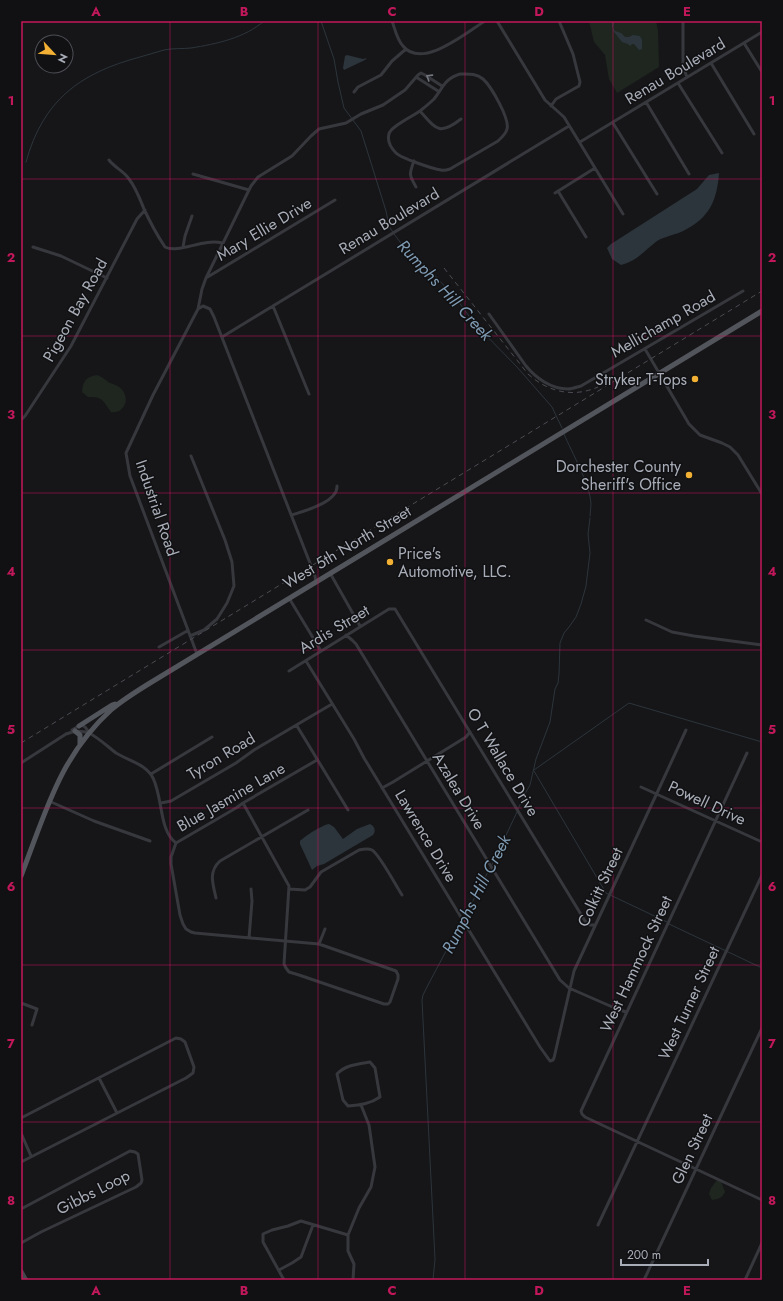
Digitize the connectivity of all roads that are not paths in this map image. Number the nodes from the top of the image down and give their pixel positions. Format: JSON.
{"nodes":[{"id":1,"x":392,"y":21,"type":"edge"},
{"id":2,"x":484,"y":21,"type":"edge"},
{"id":3,"x":497,"y":21,"type":"edge"},
{"id":4,"x":558,"y":21,"type":"edge"},
{"id":5,"x":683,"y":21,"type":"edge"},
{"id":6,"x":762,"y":32,"type":"edge"},
{"id":7,"x":744,"y":43,"type":"junction"},
{"id":8,"x":406,"y":49,"type":"junction"},
{"id":9,"x":711,"y":63,"type":"junction"},
{"id":10,"x":762,"y":72,"type":"edge"},
{"id":11,"x":416,"y":77,"type":"junction"},
{"id":12,"x":687,"y":77,"type":"junction"},
{"id":13,"x":678,"y":83,"type":"junction"},
{"id":14,"x":442,"y":86,"type":"junction"},
{"id":15,"x":438,"y":91,"type":"junction"},
{"id":16,"x":354,"y":92,"type":"dead end"},
{"id":17,"x":646,"y":102,"type":"junction"},
{"id":18,"x":551,"y":106,"type":"junction"},
{"id":19,"x":420,"y":110,"type":"junction"},
{"id":20,"x":460,"y":119,"type":"dead end"},
{"id":21,"x":613,"y":122,"type":"junction"},
{"id":22,"x":569,"y":126,"type":"junction"},
{"id":23,"x":754,"y":134,"type":"dead end"},
{"id":24,"x":580,"y":142,"type":"junction"},
{"id":25,"x":722,"y":153,"type":"dead end"},
{"id":26,"x":109,"y":160,"type":"dead end"},
{"id":27,"x":414,"y":161,"type":"junction"},
{"id":28,"x":595,"y":168,"type":"junction"},
{"id":29,"x":193,"y":174,"type":"dead end"},
{"id":30,"x":689,"y":174,"type":"dead end"},
{"id":31,"x":416,"y":187,"type":"dead end"},
{"id":32,"x":249,"y":190,"type":"junction"},
{"id":33,"x":656,"y":194,"type":"dead end"},
{"id":34,"x":335,"y":200,"type":"dead end"},
{"id":35,"x":145,"y":210,"type":"junction"},
{"id":36,"x":623,"y":214,"type":"dead end"},
{"id":37,"x":192,"y":216,"type":"dead end"},
{"id":38,"x":586,"y":237,"type":"dead end"},
{"id":39,"x":222,"y":244,"type":"junction"},
{"id":40,"x":33,"y":247,"type":"dead end"},
{"id":41,"x":183,"y":247,"type":"junction"},
{"id":42,"x":106,"y":278,"type":"junction"},
{"id":43,"x":206,"y":278,"type":"junction"},
{"id":44,"x":743,"y":291,"type":"dead end"},
{"id":45,"x":273,"y":306,"type":"junction"},
{"id":46,"x":198,"y":309,"type":"junction"},
{"id":47,"x":762,"y":311,"type":"edge"},
{"id":48,"x":489,"y":314,"type":"dead end"},
{"id":49,"x":222,"y":337,"type":"junction"},
{"id":50,"x":645,"y":349,"type":"junction"},
{"id":51,"x":659,"y":373,"type":"junction"},
{"id":52,"x":309,"y":394,"type":"dead end"},
{"id":53,"x":21,"y":420,"type":"edge"},
{"id":54,"x":191,"y":456,"type":"dead end"},
{"id":55,"x":337,"y":486,"type":"dead end"},
{"id":56,"x":762,"y":494,"type":"edge"},
{"id":57,"x":292,"y":515,"type":"junction"},
{"id":58,"x":330,"y":573,"type":"junction"},
{"id":59,"x":316,"y":582,"type":"junction"},
{"id":60,"x":289,"y":598,"type":"junction"},
{"id":61,"x":391,"y":609,"type":"joint"},
{"id":62,"x":646,"y":620,"type":"dead end"},
{"id":63,"x":360,"y":626,"type":"junction"},
{"id":64,"x":187,"y":630,"type":"junction"},
{"id":65,"x":346,"y":635,"type":"junction"},
{"id":66,"x":190,"y":636,"type":"junction"},
{"id":67,"x":762,"y":645,"type":"edge"},
{"id":68,"x":160,"y":647,"type":"dead end"},
{"id":69,"x":321,"y":651,"type":"junction"},
{"id":70,"x":197,"y":654,"type":"junction"},
{"id":71,"x":306,"y":661,"type":"junction"},
{"id":72,"x":289,"y":671,"type":"dead end"},
{"id":73,"x":118,"y":704,"type":"junction"},
{"id":74,"x":332,"y":704,"type":"junction"},
{"id":75,"x":79,"y":726,"type":"junction"},
{"id":76,"x":295,"y":726,"type":"junction"},
{"id":77,"x":686,"y":730,"type":"dead end"},
{"id":78,"x":75,"y":731,"type":"junction"},
{"id":79,"x":470,"y":732,"type":"junction"},
{"id":80,"x":89,"y":733,"type":"junction"},
{"id":81,"x":66,"y":734,"type":"junction"},
{"id":82,"x":212,"y":737,"type":"dead end"},
{"id":83,"x":80,"y":744,"type":"junction"},
{"id":84,"x":747,"y":753,"type":"dead end"},
{"id":85,"x":317,"y":760,"type":"junction"},
{"id":86,"x":426,"y":761,"type":"junction"},
{"id":87,"x":21,"y":762,"type":"edge"},
{"id":88,"x":151,"y":774,"type":"junction"},
{"id":89,"x":641,"y":787,"type":"dead end"},
{"id":90,"x":382,"y":788,"type":"junction"},
{"id":91,"x":657,"y":794,"type":"junction"},
{"id":92,"x":49,"y":801,"type":"junction"},
{"id":93,"x":161,"y":803,"type":"junction"},
{"id":94,"x":242,"y":804,"type":"junction"},
{"id":95,"x":308,"y":810,"type":"dead end"},
{"id":96,"x":348,"y":810,"type":"dead end"},
{"id":97,"x":716,"y":821,"type":"junction"},
{"id":98,"x":262,"y":837,"type":"junction"},
{"id":99,"x":150,"y":841,"type":"dead end"},
{"id":100,"x":762,"y":842,"type":"edge"},
{"id":101,"x":176,"y":843,"type":"junction"},
{"id":102,"x":762,"y":875,"type":"edge"},
{"id":103,"x":21,"y":876,"type":"edge"},
{"id":104,"x":251,"y":889,"type":"dead end"},
{"id":105,"x":289,"y":890,"type":"junction"},
{"id":106,"x":402,"y":895,"type":"dead end"},
{"id":107,"x":216,"y":898,"type":"dead end"},
{"id":108,"x":595,"y":925,"type":"junction"},
{"id":109,"x":325,"y":929,"type":"dead end"},
{"id":110,"x":249,"y":938,"type":"junction"},
{"id":111,"x":285,"y":941,"type":"junction"},
{"id":112,"x":319,"y":944,"type":"junction"},
{"id":113,"x":569,"y":988,"type":"junction"},
{"id":114,"x":21,"y":1003,"type":"edge"},
{"id":115,"x":626,"y":1012,"type":"junction"},
{"id":116,"x":32,"y":1025,"type":"dead end"},
{"id":117,"x":762,"y":1028,"type":"edge"},
{"id":118,"x":553,"y":1060,"type":"joint"},
{"id":119,"x":99,"y":1078,"type":"junction"},
{"id":120,"x":361,"y":1105,"type":"junction"},
{"id":121,"x":117,"y":1113,"type":"junction"},
{"id":122,"x":21,"y":1118,"type":"edge"},
{"id":123,"x":21,"y":1133,"type":"edge"},
{"id":124,"x":637,"y":1142,"type":"junction"},
{"id":125,"x":31,"y":1156,"type":"junction"},
{"id":126,"x":21,"y":1162,"type":"edge"},
{"id":127,"x":696,"y":1169,"type":"junction"},
{"id":128,"x":762,"y":1200,"type":"edge"},
{"id":129,"x":21,"y":1209,"type":"edge"},
{"id":130,"x":313,"y":1225,"type":"junction"},
{"id":131,"x":598,"y":1225,"type":"dead end"},
{"id":132,"x":348,"y":1235,"type":"junction"},
{"id":133,"x":21,"y":1243,"type":"edge"},
{"id":134,"x":762,"y":1243,"type":"edge"},
{"id":135,"x":279,"y":1270,"type":"junction"},
{"id":136,"x":21,"y":1272,"type":"edge"},
{"id":137,"x":26,"y":1280,"type":"edge"},
{"id":138,"x":284,"y":1280,"type":"edge"},
{"id":139,"x":353,"y":1280,"type":"edge"},
{"id":140,"x":644,"y":1280,"type":"edge"},
{"id":141,"x":745,"y":1280,"type":"edge"}],
"edges":[{"from":1,"to":8,"type":"street"},
{"from":2,"to":8,"type":"street"},
{"from":3,"to":18,"type":"street"},
{"from":4,"to":18,"type":"street"},
{"from":5,"to":12,"type":"street"},
{"from":6,"to":7,"type":"street","name":"Renau Boulevard"},
{"from":7,"to":9,"type":"street","name":"Renau Boulevard"},
{"from":7,"to":10,"type":"street"},
{"from":8,"to":16,"type":"street"},
{"from":9,"to":12,"type":"street","name":"Renau Boulevard"},
{"from":9,"to":23,"type":"street"},
{"from":14,"to":11,"type":"street","one_way":true},
{"from":11,"to":15,"type":"street"},
{"from":11,"to":32,"type":"street","name":"Industrial Road"},
{"from":12,"to":13,"type":"street","name":"Renau Boulevard"},
{"from":13,"to":17,"type":"street","name":"Renau Boulevard"},
{"from":13,"to":25,"type":"street"},
{"from":14,"to":15,"type":"street"},
{"from":14,"to":27,"type":"street"},
{"from":15,"to":19,"type":"street"},
{"from":17,"to":21,"type":"street","name":"Renau Boulevard"},
{"from":17,"to":30,"type":"street"},
{"from":18,"to":22,"type":"street"},
{"from":19,"to":20,"type":"street"},
{"from":19,"to":27,"type":"street"},
{"from":21,"to":24,"type":"street","name":"Renau Boulevard"},
{"from":21,"to":33,"type":"street"},
{"from":22,"to":24,"type":"street"},
{"from":22,"to":45,"type":"street","name":"Renau Boulevard"},
{"from":24,"to":28,"type":"street"},
{"from":26,"to":35,"type":"street"},
{"from":27,"to":31,"type":"street"},
{"from":28,"to":36,"type":"street"},
{"from":28,"to":38,"type":"street"},
{"from":29,"to":32,"type":"street"},
{"from":32,"to":39,"type":"street","name":"Industrial Road"},
{"from":34,"to":43,"type":"street","name":"Mary Ellie Drive"},
{"from":35,"to":41,"type":"street"},
{"from":35,"to":42,"type":"street","name":"Pigeon Bay Road"},
{"from":37,"to":41,"type":"street"},
{"from":39,"to":41,"type":"street"},
{"from":39,"to":43,"type":"street","name":"Industrial Road"},
{"from":40,"to":42,"type":"street"},
{"from":42,"to":53,"type":"street","name":"Pigeon Bay Road"},
{"from":43,"to":46,"type":"street","name":"Industrial Road"},
{"from":44,"to":50,"type":"street","name":"Mellichamp Road"},
{"from":45,"to":49,"type":"street","name":"Renau Boulevard"},
{"from":45,"to":52,"type":"street"},
{"from":46,"to":49,"type":"street"},
{"from":46,"to":64,"type":"street","name":"Industrial Road"},
{"from":47,"to":51,"type":"main road","name":"West 5th North Street"},
{"from":48,"to":50,"type":"street","name":"Mellichamp Road"},
{"from":49,"to":57,"type":"street"},
{"from":50,"to":51,"type":"street"},
{"from":51,"to":56,"type":"street"},
{"from":51,"to":58,"type":"main road","name":"West 5th North Street"},
{"from":54,"to":66,"type":"street"},
{"from":55,"to":57,"type":"street"},
{"from":57,"to":59,"type":"street"},
{"from":58,"to":59,"type":"main road","name":"West 5th North Street"},
{"from":58,"to":63,"type":"street"},
{"from":59,"to":60,"type":"main road","name":"West 5th North Street"},
{"from":60,"to":69,"type":"street"},
{"from":60,"to":70,"type":"main road","name":"West 5th North Street"},
{"from":61,"to":63,"type":"street","name":"Ardis Street"},
{"from":61,"to":79,"type":"street","name":"O T Wallace Drive"},
{"from":62,"to":67,"type":"street"},
{"from":63,"to":65,"type":"street","name":"Ardis Street"},
{"from":64,"to":66,"type":"street","name":"Industrial Road"},
{"from":64,"to":68,"type":"street"},
{"from":65,"to":69,"type":"street","name":"Ardis Street"},
{"from":65,"to":86,"type":"street","name":"Azalea Drive"},
{"from":66,"to":70,"type":"street","name":"Industrial Road"},
{"from":69,"to":71,"type":"street","name":"Ardis Street"},
{"from":70,"to":73,"type":"main road","name":"West 5th North Street"},
{"from":71,"to":72,"type":"street","name":"Ardis Street"},
{"from":71,"to":74,"type":"street","name":"Lawrence Drive"},
{"from":73,"to":75,"type":"main road"},
{"from":73,"to":80,"type":"main road","name":"West 5th North Street"},
{"from":74,"to":76,"type":"street","name":"Tyron Road"},
{"from":74,"to":90,"type":"street","name":"Lawrence Drive"},
{"from":75,"to":80,"type":"street"},
{"from":75,"to":81,"type":"street"},
{"from":76,"to":85,"type":"street"},
{"from":76,"to":93,"type":"street","name":"Tyron Road"},
{"from":77,"to":91,"type":"street","name":"Colkitt Street"},
{"from":78,"to":80,"type":"street"},
{"from":78,"to":81,"type":"street"},
{"from":78,"to":83,"type":"main road"},
{"from":79,"to":86,"type":"street"},
{"from":79,"to":108,"type":"street","name":"O T Wallace Drive"},
{"from":80,"to":83,"type":"main road","name":"West 5th North Street"},
{"from":80,"to":88,"type":"street"},
{"from":81,"to":87,"type":"street"},
{"from":82,"to":88,"type":"street"},
{"from":83,"to":92,"type":"main road","name":"West 5th North Street"},
{"from":84,"to":97,"type":"street","name":"West Hammock Street"},
{"from":85,"to":94,"type":"street","name":"Blue Jasmine Lane"},
{"from":85,"to":96,"type":"street"},
{"from":86,"to":90,"type":"street"},
{"from":86,"to":113,"type":"street","name":"Azalea Drive"},
{"from":88,"to":93,"type":"street"},
{"from":89,"to":91,"type":"street","name":"Powell Drive"},
{"from":90,"to":118,"type":"street","name":"Lawrence Drive"},
{"from":91,"to":97,"type":"street","name":"Powell Drive"},
{"from":91,"to":108,"type":"street","name":"Colkitt Street"},
{"from":92,"to":99,"type":"street"},
{"from":92,"to":103,"type":"main road","name":"West 5th North Street"},
{"from":93,"to":101,"type":"street"},
{"from":94,"to":98,"type":"street"},
{"from":94,"to":101,"type":"street","name":"Blue Jasmine Lane"},
{"from":95,"to":98,"type":"street"},
{"from":97,"to":100,"type":"street","name":"Powell Drive"},
{"from":97,"to":115,"type":"street","name":"West Hammock Street"},
{"from":98,"to":105,"type":"street"},
{"from":98,"to":107,"type":"street"},
{"from":101,"to":110,"type":"street","name":"Blue Jasmine Lane"},
{"from":102,"to":124,"type":"street","name":"West Turner Street"},
{"from":104,"to":110,"type":"street"},
{"from":105,"to":106,"type":"street"},
{"from":105,"to":111,"type":"street"},
{"from":108,"to":113,"type":"street","name":"Colkitt Street"},
{"from":109,"to":112,"type":"street"},
{"from":110,"to":111,"type":"street","name":"Blue Jasmine Lane"},
{"from":111,"to":112,"type":"street","name":"Blue Jasmine Lane"},
{"from":111,"to":112,"type":"street","name":"Blue Jasmine Lane"},
{"from":113,"to":115,"type":"street","name":"Azalea Drive"},
{"from":113,"to":118,"type":"street","name":"Colkitt Street"},
{"from":114,"to":116,"type":"street"},
{"from":115,"to":124,"type":"street","name":"West Hammock Street"},
{"from":117,"to":127,"type":"street","name":"Glen Street"},
{"from":119,"to":121,"type":"street"},
{"from":119,"to":121,"type":"street"},
{"from":119,"to":122,"type":"street"},
{"from":120,"to":120,"type":"street"},
{"from":120,"to":132,"type":"street"},
{"from":121,"to":125,"type":"street"},
{"from":123,"to":125,"type":"street"},
{"from":124,"to":127,"type":"street"},
{"from":124,"to":131,"type":"street","name":"West Turner Street"},
{"from":125,"to":126,"type":"street"},
{"from":127,"to":128,"type":"street"},
{"from":127,"to":140,"type":"street","name":"Glen Street"},
{"from":129,"to":133,"type":"street","name":"Gibbs Loop"},
{"from":130,"to":132,"type":"street"},
{"from":130,"to":135,"type":"street"},
{"from":130,"to":135,"type":"street"},
{"from":132,"to":139,"type":"street"},
{"from":134,"to":141,"type":"street"},
{"from":135,"to":138,"type":"street"},
{"from":136,"to":137,"type":"street"}]}
